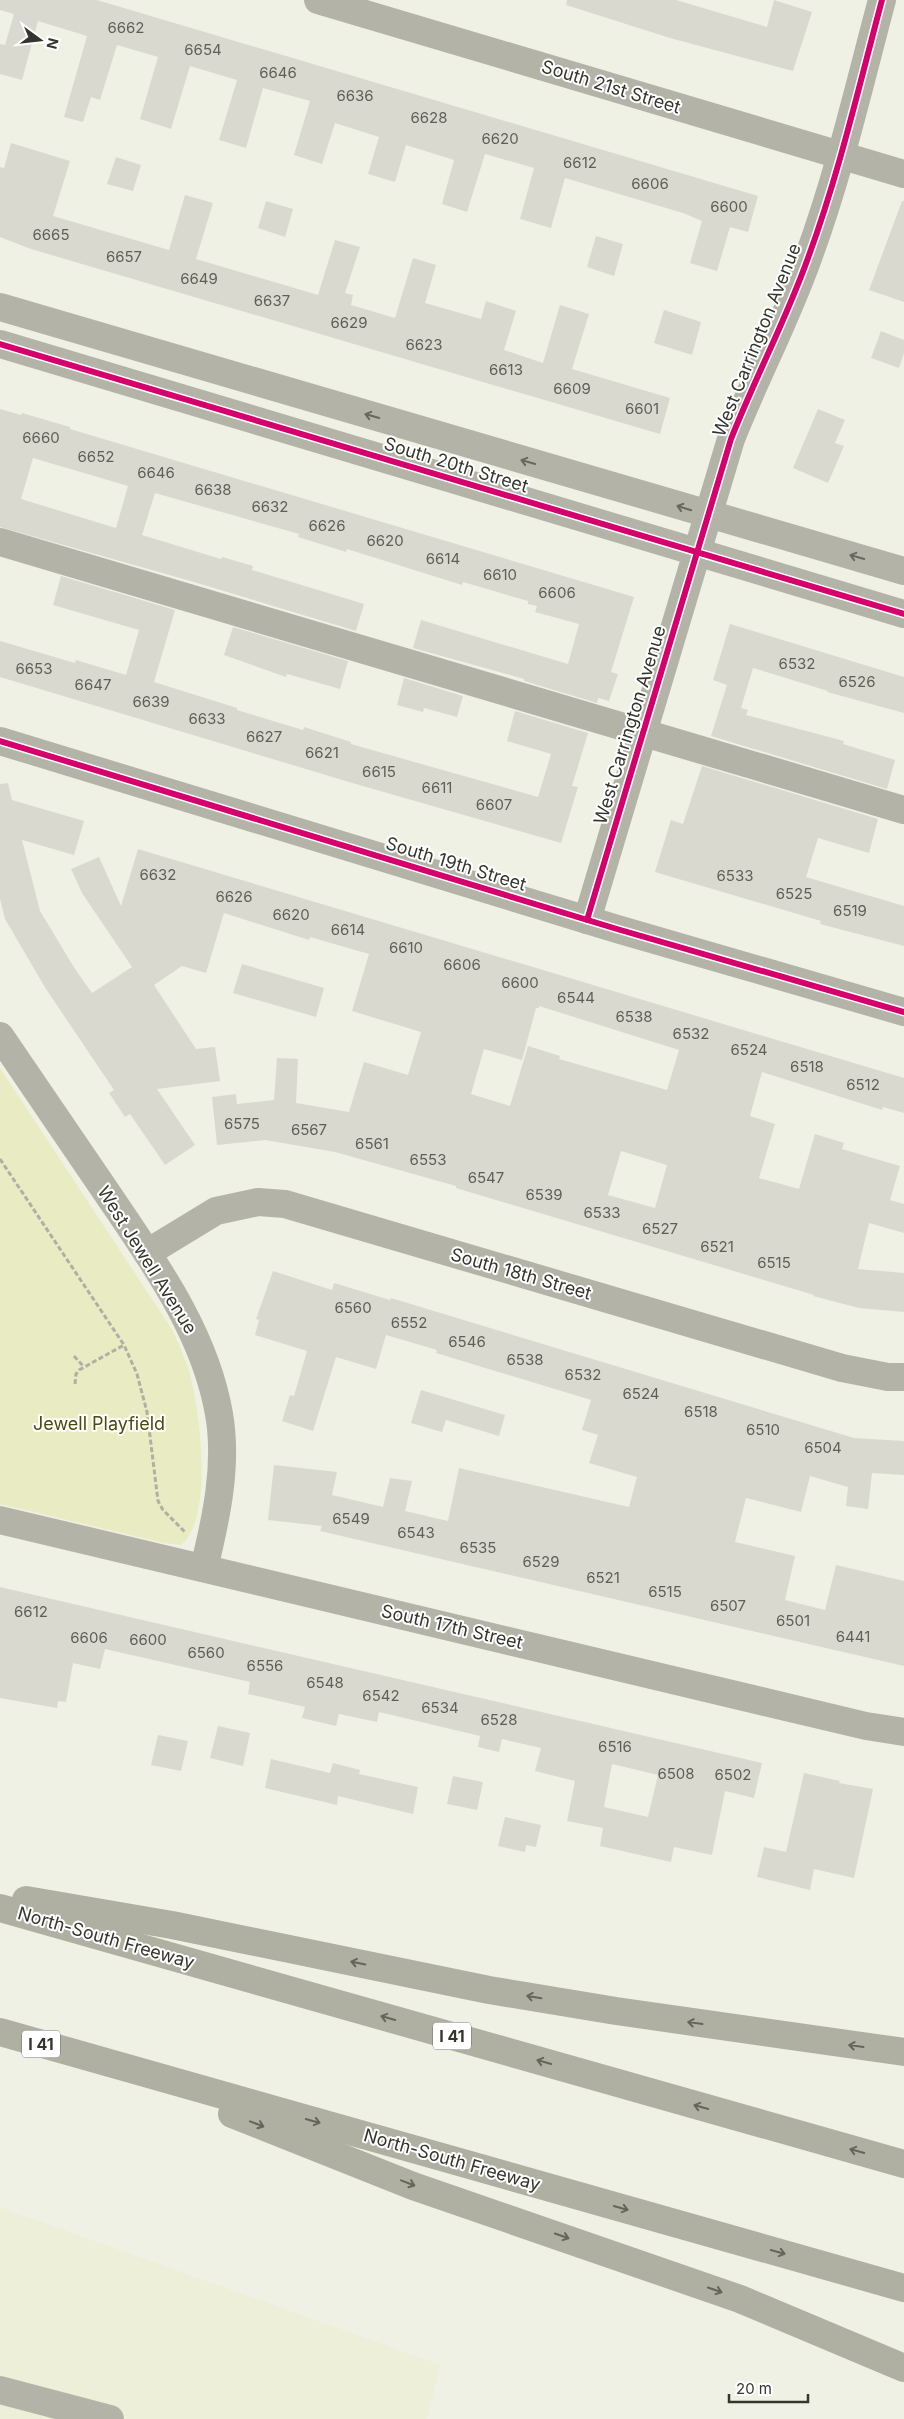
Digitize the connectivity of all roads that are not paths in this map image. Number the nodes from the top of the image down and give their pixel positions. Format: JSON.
{"nodes":[{"id":1,"x":318,"y":0,"type":"edge"},
{"id":2,"x":882,"y":0,"type":"edge"},
{"id":3,"x":841,"y":156,"type":"junction"},
{"id":4,"x":904,"y":174,"type":"edge"},
{"id":5,"x":0,"y":307,"type":"edge"},
{"id":6,"x":0,"y":344,"type":"edge"},
{"id":7,"x":709,"y":515,"type":"junction"},
{"id":8,"x":0,"y":542,"type":"edge"},
{"id":9,"x":698,"y":553,"type":"junction"},
{"id":10,"x":904,"y":571,"type":"edge"},
{"id":11,"x":904,"y":614,"type":"edge"},
{"id":12,"x":643,"y":733,"type":"junction"},
{"id":13,"x":0,"y":741,"type":"edge"},
{"id":14,"x":904,"y":810,"type":"edge"},
{"id":15,"x":587,"y":920,"type":"junction"},
{"id":16,"x":904,"y":1012,"type":"edge"},
{"id":17,"x":0,"y":1036,"type":"edge"},
{"id":18,"x":147,"y":1253,"type":"junction"},
{"id":19,"x":904,"y":1377,"type":"edge"},
{"id":20,"x":0,"y":1520,"type":"edge"},
{"id":21,"x":204,"y":1568,"type":"junction"},
{"id":22,"x":904,"y":1732,"type":"edge"},
{"id":23,"x":0,"y":1896,"type":"edge"},
{"id":24,"x":0,"y":1908,"type":"edge"},
{"id":25,"x":0,"y":2032,"type":"edge"},
{"id":26,"x":904,"y":2052,"type":"edge"},
{"id":27,"x":81,"y":2056,"type":"junction"},
{"id":28,"x":904,"y":2164,"type":"edge"},
{"id":29,"x":904,"y":2288,"type":"edge"},
{"id":30,"x":904,"y":2368,"type":"edge"},
{"id":31,"x":0,"y":2390,"type":"edge"},
{"id":32,"x":110,"y":2419,"type":"edge"}],
"edges":[{"from":1,"to":3,"type":"street","name":"South 21st Street"},
{"from":2,"to":3,"type":"street","name":"West Carrington Avenue"},
{"from":3,"to":4,"type":"street","name":"South 21st Street"},
{"from":3,"to":7,"type":"street","name":"West Carrington Avenue"},
{"from":7,"to":5,"type":"street","name":"South 20th Street","one_way":true},
{"from":6,"to":9,"type":"street","name":"South 20th Street"},
{"from":7,"to":9,"type":"street","name":"West Carrington Avenue"},
{"from":10,"to":7,"type":"street","name":"South 20th Street","one_way":true},
{"from":8,"to":12,"type":"street"},
{"from":9,"to":11,"type":"street","name":"South 20th Street"},
{"from":9,"to":12,"type":"street","name":"West Carrington Avenue"},
{"from":12,"to":14,"type":"street"},
{"from":12,"to":15,"type":"street","name":"West Carrington Avenue"},
{"from":13,"to":15,"type":"street","name":"South 19th Street"},
{"from":15,"to":16,"type":"street","name":"South 19th Street"},
{"from":17,"to":18,"type":"street","name":"West Jewell Avenue"},
{"from":18,"to":19,"type":"street","name":"South 18th Street"},
{"from":18,"to":21,"type":"street","name":"West Jewell Avenue"},
{"from":20,"to":21,"type":"street","name":"South 17th Street"},
{"from":21,"to":22,"type":"street","name":"South 17th Street"},
{"from":26,"to":23,"type":"highway","one_way":true},
{"from":28,"to":24,"type":"highway","name":"North-South Freeway","number":"I 41","one_way":true},
{"from":25,"to":27,"type":"highway","name":"North-South Freeway","number":"I 41"},
{"from":27,"to":29,"type":"highway","name":"North-South Freeway","number":"I 41","one_way":true},
{"from":27,"to":30,"type":"highway","one_way":true},
{"from":31,"to":32,"type":"street"}]}
